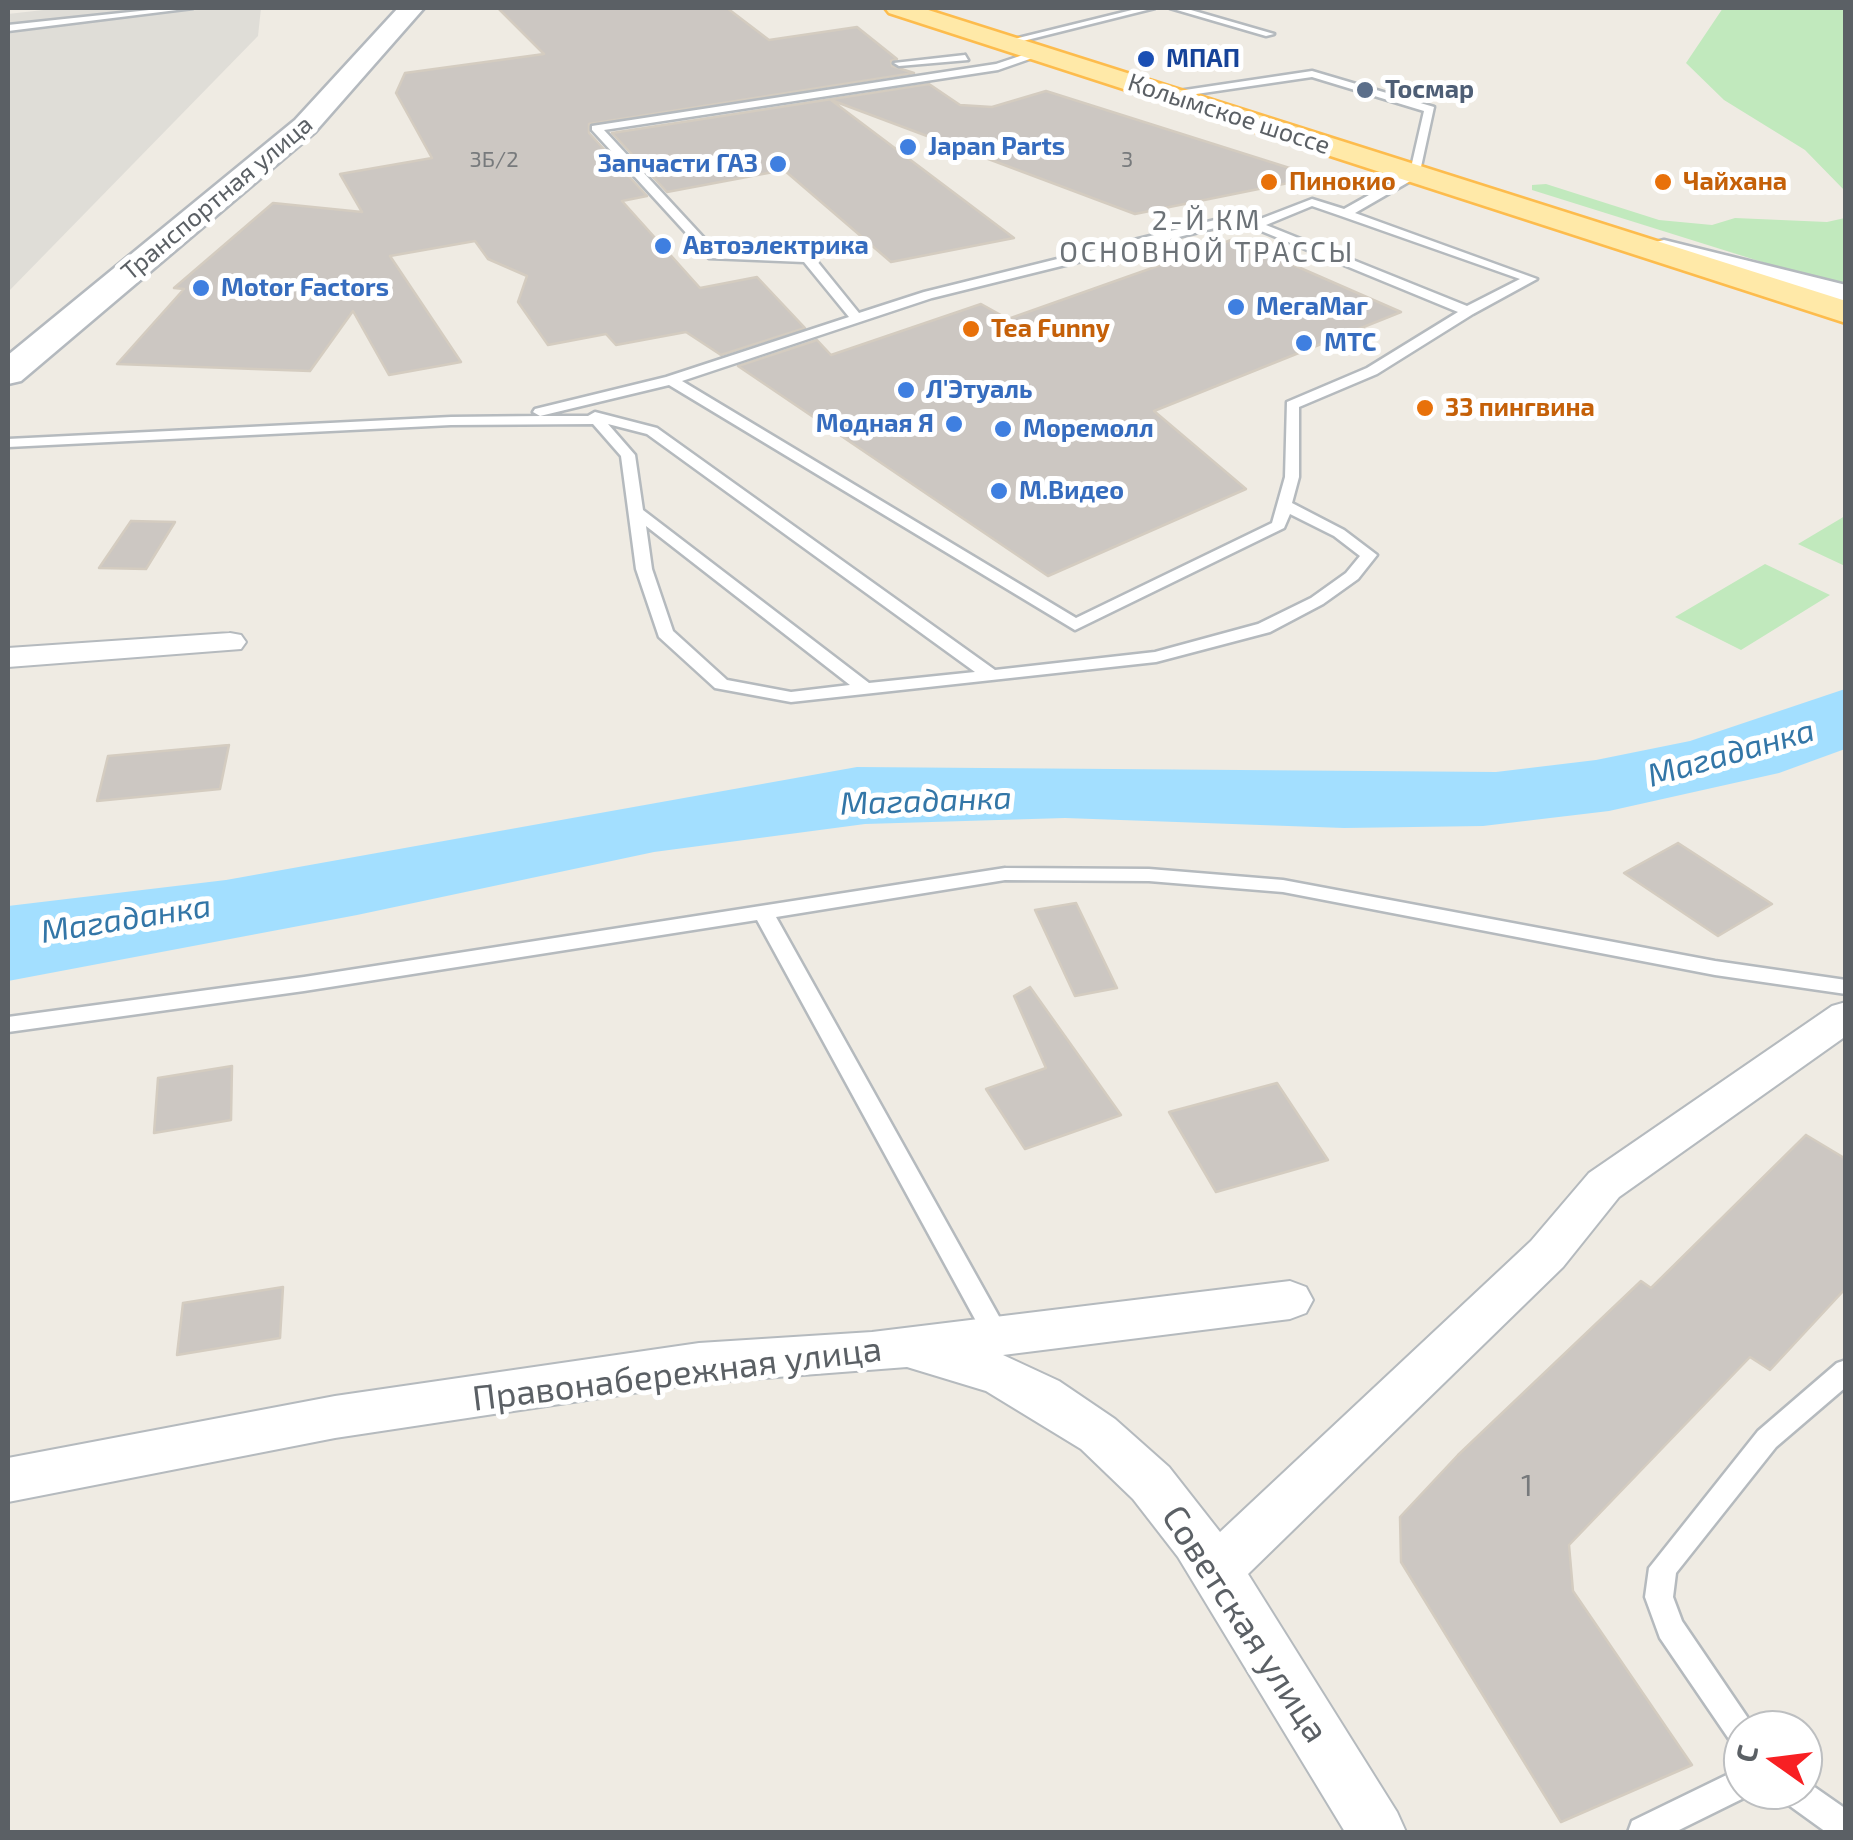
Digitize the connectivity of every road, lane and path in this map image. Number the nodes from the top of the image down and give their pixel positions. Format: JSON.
{"nodes":[{"id":1,"x":188,"y":8,"type":"edge"},
{"id":2,"x":412,"y":8,"type":"edge"},
{"id":3,"x":898,"y":8,"type":"edge"},
{"id":4,"x":1150,"y":8,"type":"edge"},
{"id":5,"x":1176,"y":8,"type":"edge"},
{"id":6,"x":8,"y":28,"type":"edge"},
{"id":7,"x":1269,"y":34,"type":"dead end"},
{"id":8,"x":1019,"y":52,"type":"junction"},
{"id":9,"x":899,"y":63,"type":"dead end"},
{"id":10,"x":1169,"y":95,"type":"junction"},
{"id":11,"x":1415,"y":174,"type":"junction"},
{"id":12,"x":1345,"y":214,"type":"junction"},
{"id":13,"x":1256,"y":224,"type":"junction"},
{"id":14,"x":1617,"y":240,"type":"junction"},
{"id":15,"x":1846,"y":296,"type":"edge"},
{"id":16,"x":1468,"y":311,"type":"junction"},
{"id":17,"x":1846,"y":313,"type":"edge"},
{"id":18,"x":857,"y":319,"type":"junction"},
{"id":19,"x":8,"y":373,"type":"edge"},
{"id":20,"x":670,"y":380,"type":"junction"},
{"id":21,"x":586,"y":400,"type":"junction"},
{"id":22,"x":509,"y":420,"type":"junction"},
{"id":23,"x":598,"y":420,"type":"junction"},
{"id":24,"x":8,"y":443,"type":"edge"},
{"id":25,"x":1284,"y":505,"type":"junction"},
{"id":26,"x":638,"y":512,"type":"junction"},
{"id":27,"x":230,"y":642,"type":"dead end"},
{"id":28,"x":8,"y":658,"type":"edge"},
{"id":29,"x":991,"y":675,"type":"junction"},
{"id":30,"x":862,"y":687,"type":"junction"},
{"id":31,"x":762,"y":912,"type":"junction"},
{"id":32,"x":1846,"y":987,"type":"edge"},
{"id":33,"x":1846,"y":1016,"type":"edge"},
{"id":34,"x":8,"y":1024,"type":"edge"},
{"id":35,"x":1290,"y":1300,"type":"dead end"},
{"id":36,"x":997,"y":1336,"type":"junction"},
{"id":37,"x":872,"y":1352,"type":"junction"},
{"id":38,"x":1846,"y":1371,"type":"edge"},
{"id":39,"x":8,"y":1480,"type":"edge"},
{"id":40,"x":1216,"y":1570,"type":"junction"},
{"id":41,"x":1726,"y":1710,"type":"edge"},
{"id":42,"x":1723,"y":1792,"type":"edge"},
{"id":43,"x":1821,"y":1810,"type":"edge"},
{"id":44,"x":1846,"y":1828,"type":"edge"},
{"id":45,"x":1377,"y":1832,"type":"edge"},
{"id":46,"x":1643,"y":1832,"type":"edge"}],
"edges":[{"from":1,"to":6,"type":"lane"},
{"from":2,"to":19,"type":"main road","name":"Транспортная улица"},
{"from":3,"to":8,"type":"main road","name":"Колымское шоссе"},
{"from":4,"to":8,"type":"lane"},
{"from":5,"to":7,"type":"lane"},
{"from":8,"to":9,"type":"lane"},
{"from":8,"to":10,"type":"main road","name":"Колымское шоссе"},
{"from":8,"to":18,"type":"lane"},
{"from":10,"to":11,"type":"main road","name":"Колымское шоссе"},
{"from":10,"to":11,"type":"lane"},
{"from":11,"to":12,"type":"lane"},
{"from":11,"to":14,"type":"main road","name":"Колымское шоссе"},
{"from":12,"to":13,"type":"lane"},
{"from":12,"to":16,"type":"lane"},
{"from":13,"to":16,"type":"lane"},
{"from":13,"to":18,"type":"lane"},
{"from":14,"to":15,"type":"main road"},
{"from":14,"to":17,"type":"main road","name":"Колымское шоссе"},
{"from":16,"to":25,"type":"lane"},
{"from":18,"to":20,"type":"lane"},
{"from":20,"to":21,"type":"lane"},
{"from":20,"to":25,"type":"lane"},
{"from":21,"to":22,"type":"lane"},
{"from":21,"to":23,"type":"lane"},
{"from":22,"to":23,"type":"lane"},
{"from":22,"to":24,"type":"lane"},
{"from":23,"to":26,"type":"lane"},
{"from":23,"to":29,"type":"lane"},
{"from":25,"to":29,"type":"lane"},
{"from":26,"to":30,"type":"lane"},
{"from":26,"to":30,"type":"lane"},
{"from":27,"to":28,"type":"street"},
{"from":29,"to":30,"type":"lane"},
{"from":31,"to":32,"type":"lane"},
{"from":31,"to":34,"type":"lane"},
{"from":31,"to":36,"type":"lane"},
{"from":33,"to":40,"type":"street"},
{"from":35,"to":36,"type":"street","name":"Правонабережная улица"},
{"from":36,"to":37,"type":"street","name":"Правонабережная улица"},
{"from":37,"to":39,"type":"street","name":"Правонабережная улица"},
{"from":37,"to":40,"type":"street","name":"Советская улица"},
{"from":38,"to":41,"type":"lane"},
{"from":40,"to":45,"type":"street","name":"Советская улица"},
{"from":42,"to":46,"type":"lane"},
{"from":43,"to":44,"type":"lane"}]}
